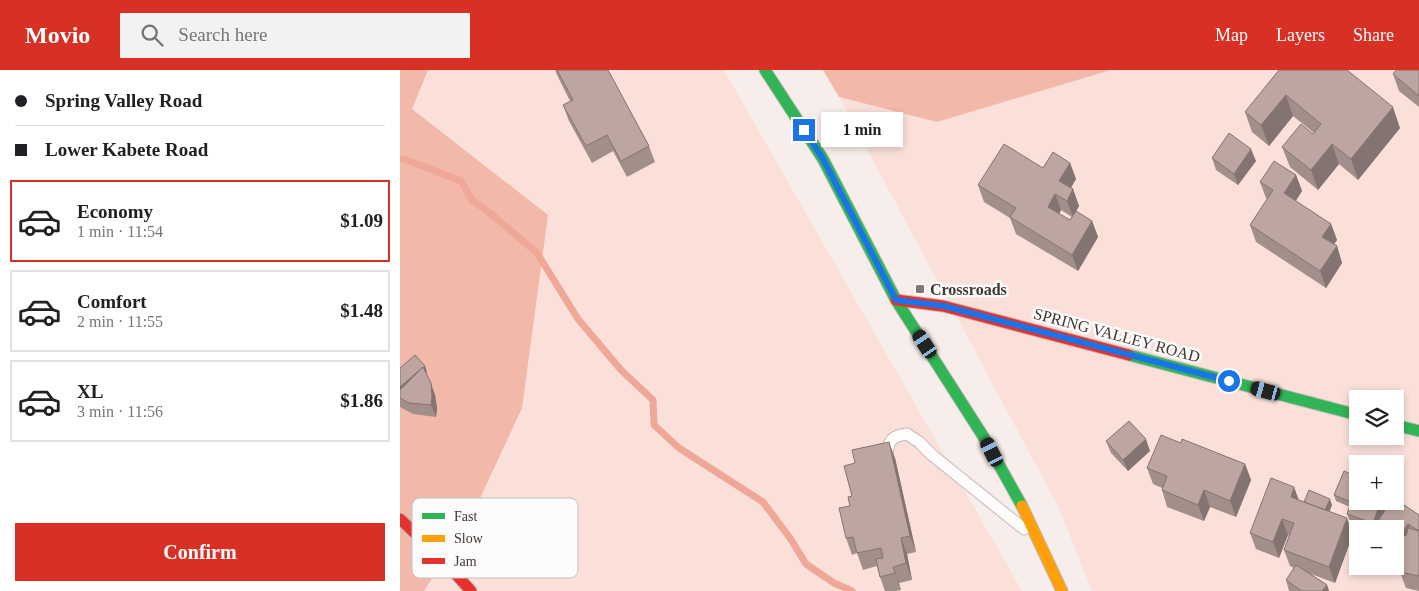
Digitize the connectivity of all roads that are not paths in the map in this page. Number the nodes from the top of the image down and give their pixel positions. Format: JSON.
{"nodes":[{"id":1,"x":765,"y":70,"type":"edge"},
{"id":2,"x":896,"y":300,"type":"junction"},
{"id":3,"x":1349,"y":413,"type":"edge"},
{"id":4,"x":1404,"y":427,"type":"edge"},
{"id":5,"x":1419,"y":431,"type":"edge"},
{"id":6,"x":888,"y":453,"type":"edge"},
{"id":7,"x":400,"y":519,"type":"edge"},
{"id":8,"x":412,"y":530,"type":"edge"},
{"id":9,"x":1038,"y":539,"type":"junction"},
{"id":10,"x":459,"y":578,"type":"edge"},
{"id":11,"x":471,"y":591,"type":"edge"},
{"id":12,"x":1062,"y":591,"type":"edge"}],
"edges":[{"from":1,"to":2,"type":"street"},
{"from":2,"to":3,"type":"street","name":"SPRING VALLEY ROAD"},
{"from":2,"to":9,"type":"street"},
{"from":4,"to":5,"type":"street"},
{"from":6,"to":9,"type":"lane"},
{"from":7,"to":8,"type":"street"},
{"from":9,"to":12,"type":"street"},
{"from":10,"to":11,"type":"street"}]}
